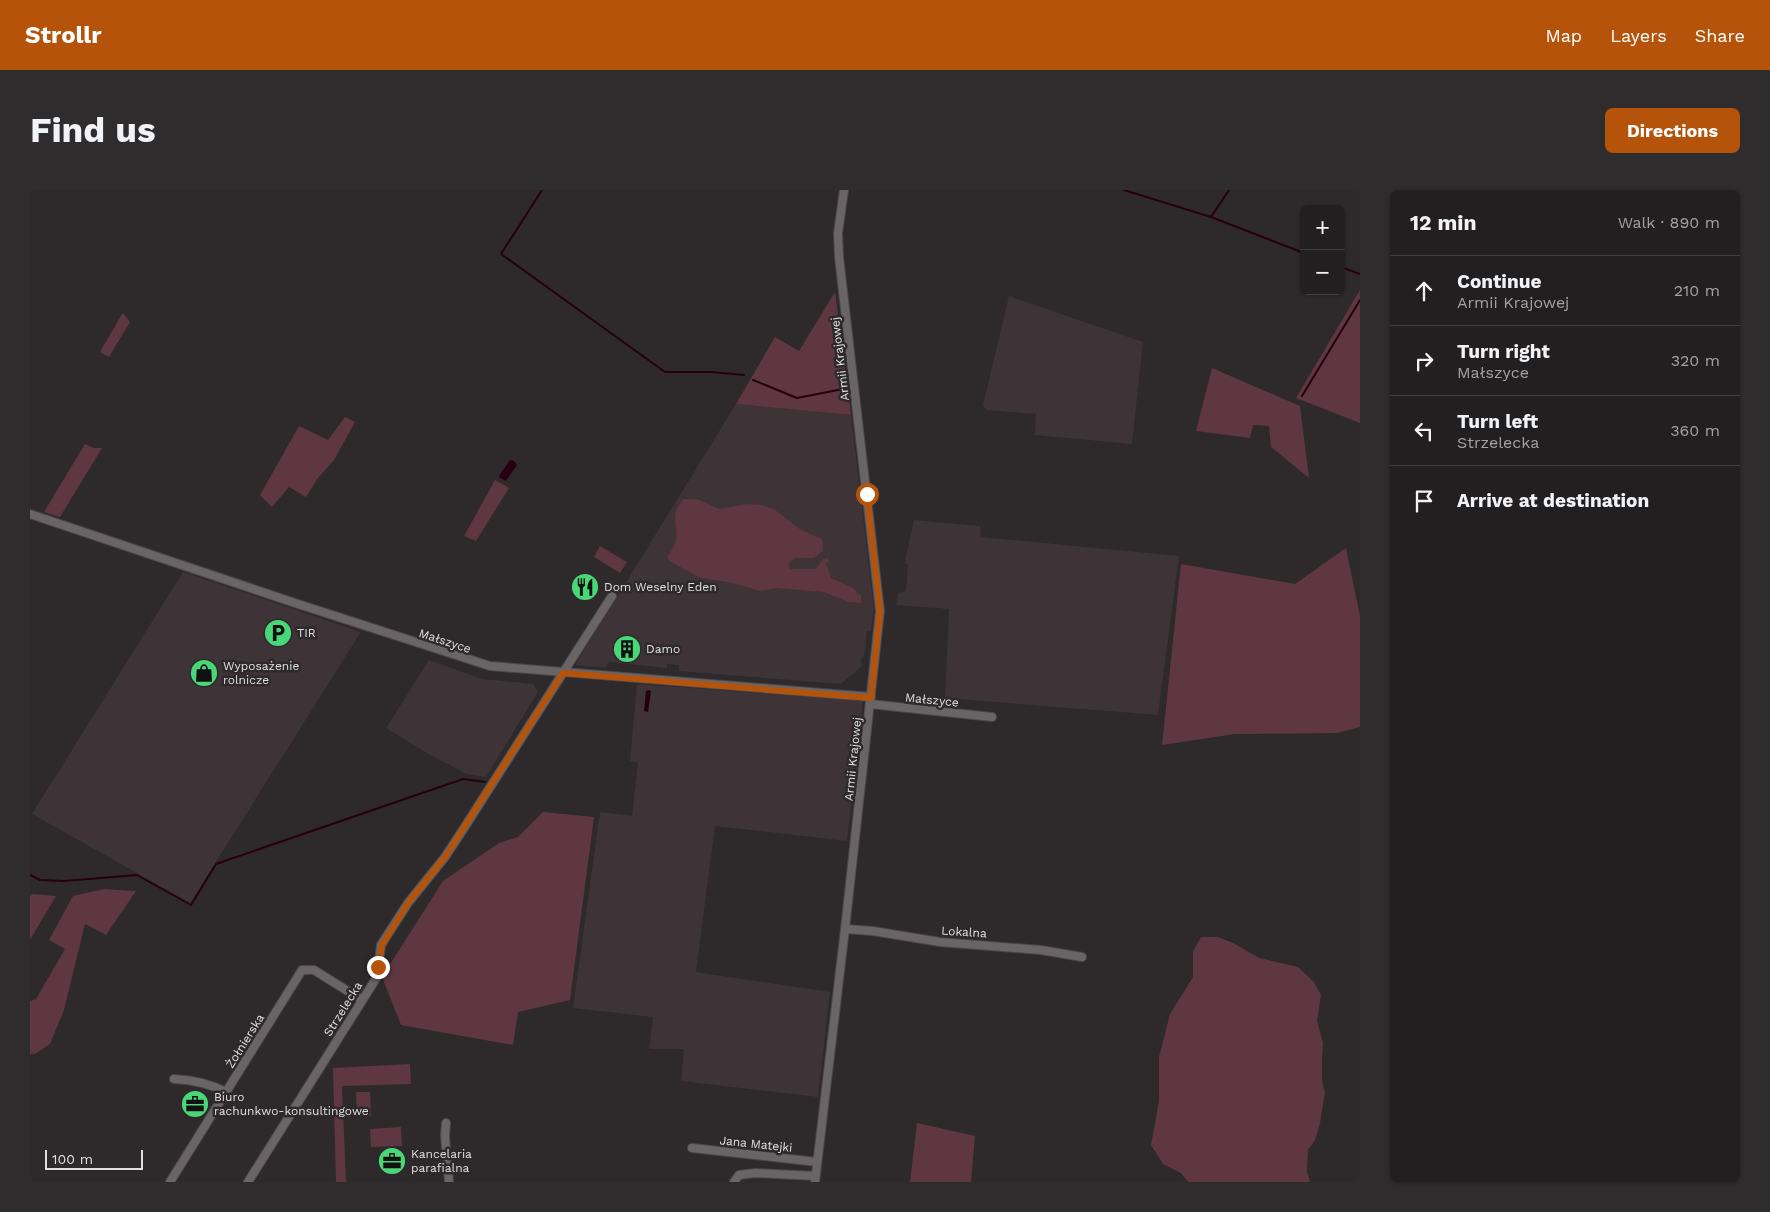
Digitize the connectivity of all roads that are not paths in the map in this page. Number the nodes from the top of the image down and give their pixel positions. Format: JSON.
{"nodes":[{"id":1,"x":844,"y":190,"type":"edge"},
{"id":2,"x":30,"y":514,"type":"edge"},
{"id":3,"x":612,"y":596,"type":"dead end"},
{"id":4,"x":563,"y":673,"type":"junction"},
{"id":5,"x":871,"y":701,"type":"junction"},
{"id":6,"x":992,"y":717,"type":"dead end"},
{"id":7,"x":845,"y":930,"type":"junction"},
{"id":8,"x":1082,"y":957,"type":"dead end"},
{"id":9,"x":362,"y":1000,"type":"junction"},
{"id":10,"x":174,"y":1079,"type":"dead end"},
{"id":11,"x":226,"y":1092,"type":"junction"},
{"id":12,"x":446,"y":1123,"type":"dead end"},
{"id":13,"x":692,"y":1148,"type":"dead end"},
{"id":14,"x":817,"y":1162,"type":"junction"},
{"id":15,"x":815,"y":1179,"type":"edge"},
{"id":16,"x":170,"y":1182,"type":"edge"},
{"id":17,"x":248,"y":1182,"type":"edge"},
{"id":18,"x":449,"y":1182,"type":"edge"},
{"id":19,"x":734,"y":1182,"type":"edge"}],
"edges":[{"from":1,"to":5,"type":"street","name":"Armii Krajowej"},
{"from":2,"to":4,"type":"street","name":"Małszyce"},
{"from":3,"to":4,"type":"street","name":"Strzelecka"},
{"from":4,"to":5,"type":"street","name":"Małszyce"},
{"from":4,"to":9,"type":"street","name":"Strzelecka"},
{"from":5,"to":6,"type":"street","name":"Małszyce"},
{"from":5,"to":7,"type":"street","name":"Armii Krajowej"},
{"from":7,"to":8,"type":"street","name":"Lokalna"},
{"from":7,"to":14,"type":"street","name":"Armii Krajowej"},
{"from":9,"to":11,"type":"street","name":"Żołnierska"},
{"from":9,"to":17,"type":"street","name":"Strzelecka"},
{"from":10,"to":11,"type":"street"},
{"from":11,"to":16,"type":"street","name":"Żołnierska"},
{"from":12,"to":18,"type":"street"},
{"from":13,"to":14,"type":"street","name":"Jana Matejki"},
{"from":14,"to":15,"type":"street","name":"Armii Krajowej"},
{"from":15,"to":19,"type":"street"}]}
